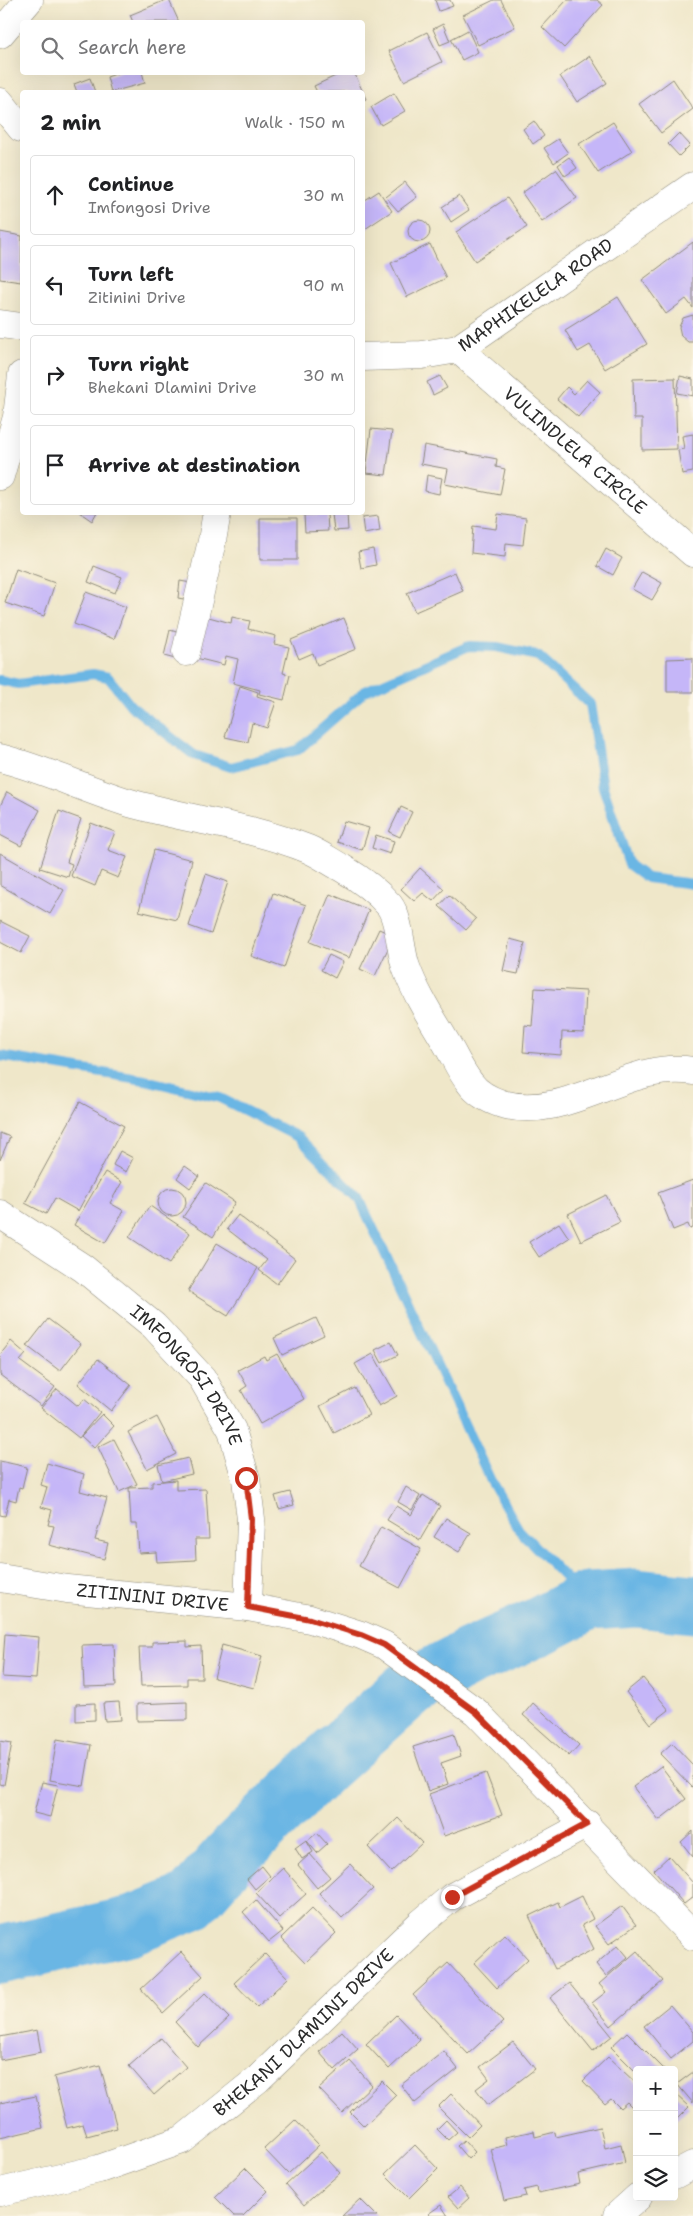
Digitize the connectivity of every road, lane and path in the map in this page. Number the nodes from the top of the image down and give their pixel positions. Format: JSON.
{"nodes":[{"id":1,"x":28,"y":0,"type":"edge"},
{"id":2,"x":0,"y":34,"type":"edge"},
{"id":3,"x":0,"y":102,"type":"edge"},
{"id":4,"x":20,"y":127,"type":"edge"},
{"id":5,"x":693,"y":186,"type":"edge"},
{"id":6,"x":0,"y":324,"type":"edge"},
{"id":7,"x":20,"y":327,"type":"edge"},
{"id":8,"x":458,"y":349,"type":"junction"},
{"id":9,"x":365,"y":357,"type":"edge"},
{"id":10,"x":20,"y":392,"type":"edge"},
{"id":11,"x":0,"y":476,"type":"edge"},
{"id":12,"x":216,"y":515,"type":"edge"},
{"id":13,"x":693,"y":553,"type":"edge"},
{"id":14,"x":186,"y":652,"type":"dead end"},
{"id":15,"x":0,"y":758,"type":"edge"},
{"id":16,"x":693,"y":1071,"type":"edge"},
{"id":17,"x":0,"y":1214,"type":"edge"},
{"id":18,"x":0,"y":1578,"type":"edge"},
{"id":19,"x":248,"y":1607,"type":"junction"},
{"id":20,"x":587,"y":1824,"type":"junction"},
{"id":21,"x":693,"y":1936,"type":"edge"},
{"id":22,"x":693,"y":2165,"type":"edge"},
{"id":23,"x":678,"y":2173,"type":"edge"},
{"id":24,"x":0,"y":2192,"type":"edge"},
{"id":25,"x":633,"y":2201,"type":"edge"},
{"id":26,"x":616,"y":2216,"type":"edge"}],
"edges":[{"from":1,"to":2,"type":"street"},
{"from":3,"to":4,"type":"street"},
{"from":5,"to":8,"type":"street","name":"MAPHIKELELA ROAD"},
{"from":6,"to":7,"type":"street"},
{"from":8,"to":9,"type":"street","name":"MAPHIKELELA ROAD"},
{"from":8,"to":13,"type":"street","name":"VULINDLELA CIRCLE"},
{"from":10,"to":11,"type":"street"},
{"from":12,"to":14,"type":"street"},
{"from":15,"to":16,"type":"street"},
{"from":17,"to":19,"type":"street","name":"IMFONGOSI DRIVE"},
{"from":18,"to":19,"type":"street","name":"ZITININI DRIVE"},
{"from":19,"to":20,"type":"street","name":"ZITININI DRIVE"},
{"from":20,"to":21,"type":"street","name":"ZITININI DRIVE"},
{"from":20,"to":24,"type":"street","name":"BHEKANI DLAMINI DRIVE"},
{"from":22,"to":23,"type":"street"},
{"from":25,"to":26,"type":"street"}]}
